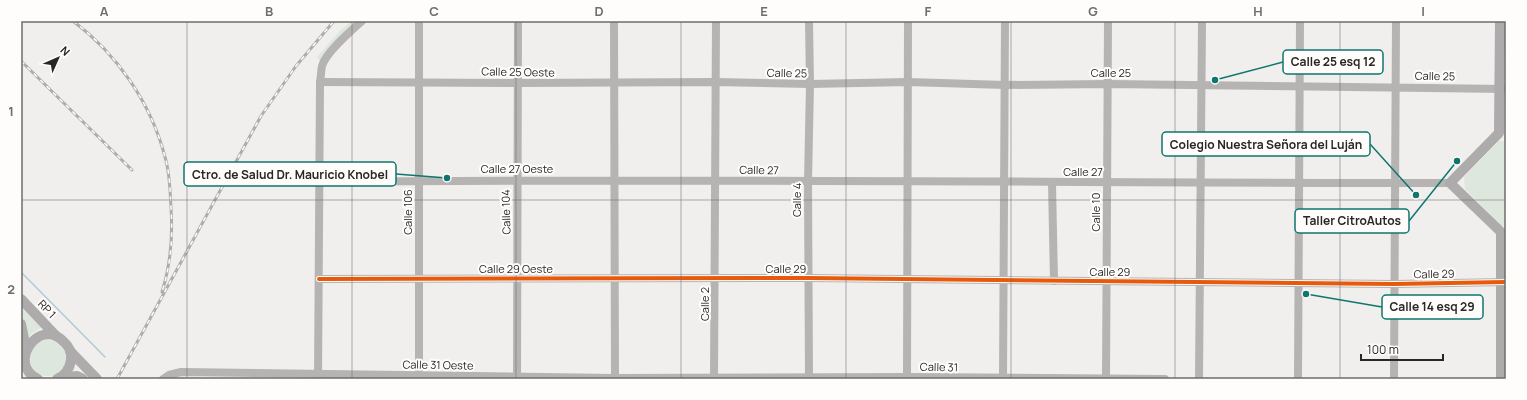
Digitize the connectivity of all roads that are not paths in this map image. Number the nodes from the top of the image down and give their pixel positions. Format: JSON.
{"nodes":[{"id":1,"x":362,"y":21,"type":"edge"},
{"id":2,"x":420,"y":21,"type":"edge"},
{"id":3,"x":518,"y":21,"type":"edge"},
{"id":4,"x":614,"y":21,"type":"edge"},
{"id":5,"x":716,"y":21,"type":"edge"},
{"id":6,"x":809,"y":21,"type":"edge"},
{"id":7,"x":908,"y":21,"type":"edge"},
{"id":8,"x":1005,"y":21,"type":"edge"},
{"id":9,"x":1108,"y":21,"type":"edge"},
{"id":10,"x":1202,"y":21,"type":"edge"},
{"id":11,"x":1300,"y":21,"type":"edge"},
{"id":12,"x":1396,"y":21,"type":"edge"},
{"id":13,"x":1500,"y":21,"type":"edge"},
{"id":14,"x":320,"y":82,"type":"junction"},
{"id":15,"x":418,"y":82,"type":"junction"},
{"id":16,"x":716,"y":82,"type":"junction"},
{"id":17,"x":908,"y":82,"type":"junction"},
{"id":18,"x":518,"y":83,"type":"junction"},
{"id":19,"x":614,"y":83,"type":"junction"},
{"id":20,"x":810,"y":84,"type":"junction"},
{"id":21,"x":1108,"y":84,"type":"junction"},
{"id":22,"x":1005,"y":85,"type":"junction"},
{"id":23,"x":1202,"y":86,"type":"junction"},
{"id":24,"x":1300,"y":87,"type":"junction"},
{"id":25,"x":1396,"y":87,"type":"junction"},
{"id":26,"x":1503,"y":89,"type":"edge"},
{"id":27,"x":1502,"y":133,"type":"edge"},
{"id":28,"x":517,"y":180,"type":"junction"},
{"id":29,"x":715,"y":180,"type":"junction"},
{"id":30,"x":419,"y":181,"type":"junction"},
{"id":31,"x":615,"y":181,"type":"junction"},
{"id":32,"x":808,"y":181,"type":"junction"},
{"id":33,"x":908,"y":181,"type":"junction"},
{"id":34,"x":319,"y":182,"type":"junction"},
{"id":35,"x":1004,"y":182,"type":"junction"},
{"id":36,"x":1052,"y":182,"type":"junction"},
{"id":37,"x":1107,"y":183,"type":"junction"},
{"id":38,"x":1201,"y":183,"type":"junction"},
{"id":39,"x":1298,"y":183,"type":"junction"},
{"id":40,"x":1394,"y":183,"type":"junction"},
{"id":41,"x":1450,"y":183,"type":"junction"},
{"id":42,"x":1504,"y":232,"type":"edge"},
{"id":43,"x":518,"y":278,"type":"junction"},
{"id":44,"x":615,"y":278,"type":"junction"},
{"id":45,"x":714,"y":278,"type":"junction"},
{"id":46,"x":808,"y":278,"type":"junction"},
{"id":47,"x":319,"y":279,"type":"junction"},
{"id":48,"x":420,"y":279,"type":"junction"},
{"id":49,"x":907,"y":279,"type":"junction"},
{"id":50,"x":1003,"y":280,"type":"junction"},
{"id":51,"x":1054,"y":281,"type":"junction"},
{"id":52,"x":1107,"y":282,"type":"junction"},
{"id":53,"x":1200,"y":282,"type":"junction"},
{"id":54,"x":1298,"y":282,"type":"junction"},
{"id":55,"x":1504,"y":282,"type":"edge"},
{"id":56,"x":1394,"y":284,"type":"junction"},
{"id":57,"x":21,"y":299,"type":"edge"},
{"id":58,"x":21,"y":324,"type":"edge"},
{"id":59,"x":56,"y":336,"type":"junction"},
{"id":60,"x":26,"y":349,"type":"junction"},
{"id":61,"x":70,"y":352,"type":"junction"},
{"id":62,"x":34,"y":377,"type":"edge"},
{"id":63,"x":318,"y":377,"type":"edge"},
{"id":64,"x":59,"y":378,"type":"edge"},
{"id":65,"x":419,"y":378,"type":"edge"},
{"id":66,"x":517,"y":378,"type":"edge"},
{"id":67,"x":714,"y":378,"type":"edge"},
{"id":68,"x":809,"y":378,"type":"edge"},
{"id":69,"x":907,"y":378,"type":"edge"},
{"id":70,"x":83,"y":379,"type":"edge"},
{"id":71,"x":97,"y":379,"type":"edge"},
{"id":72,"x":163,"y":379,"type":"edge"},
{"id":73,"x":615,"y":379,"type":"edge"},
{"id":74,"x":1003,"y":379,"type":"edge"},
{"id":75,"x":1106,"y":379,"type":"edge"},
{"id":76,"x":1165,"y":379,"type":"edge"},
{"id":77,"x":1199,"y":379,"type":"edge"},
{"id":78,"x":1298,"y":379,"type":"edge"},
{"id":79,"x":1394,"y":379,"type":"edge"},
{"id":80,"x":1501,"y":379,"type":"edge"}],
"edges":[{"from":1,"to":14,"type":"street"},
{"from":2,"to":15,"type":"street","name":"Calle 106"},
{"from":3,"to":18,"type":"street","name":"Calle 104"},
{"from":4,"to":19,"type":"street"},
{"from":5,"to":16,"type":"street","name":"Calle 2"},
{"from":6,"to":20,"type":"street","name":"Calle 4"},
{"from":7,"to":17,"type":"street"},
{"from":8,"to":22,"type":"street"},
{"from":9,"to":21,"type":"street","name":"Calle 10"},
{"from":10,"to":23,"type":"street"},
{"from":11,"to":24,"type":"street"},
{"from":12,"to":25,"type":"street"},
{"from":13,"to":26,"type":"main road"},
{"from":14,"to":15,"type":"street","name":"Calle 25 Oeste"},
{"from":14,"to":34,"type":"street"},
{"from":15,"to":18,"type":"street","name":"Calle 25 Oeste"},
{"from":15,"to":30,"type":"street","name":"Calle 106"},
{"from":16,"to":19,"type":"street","name":"Calle 25 Oeste"},
{"from":16,"to":20,"type":"street","name":"Calle 25"},
{"from":16,"to":29,"type":"street","name":"Calle 2"},
{"from":17,"to":20,"type":"street","name":"Calle 25"},
{"from":17,"to":22,"type":"street","name":"Calle 25"},
{"from":17,"to":33,"type":"street"},
{"from":18,"to":19,"type":"street","name":"Calle 25 Oeste"},
{"from":18,"to":28,"type":"street","name":"Calle 104"},
{"from":19,"to":31,"type":"street"},
{"from":20,"to":32,"type":"street","name":"Calle 4"},
{"from":21,"to":22,"type":"street","name":"Calle 25"},
{"from":21,"to":23,"type":"street","name":"Calle 25"},
{"from":21,"to":37,"type":"street","name":"Calle 10"},
{"from":22,"to":35,"type":"street"},
{"from":23,"to":24,"type":"street","name":"Calle 25"},
{"from":23,"to":38,"type":"street"},
{"from":24,"to":25,"type":"street","name":"Calle 25"},
{"from":24,"to":39,"type":"street"},
{"from":25,"to":26,"type":"street","name":"Calle 25"},
{"from":25,"to":40,"type":"street"},
{"from":26,"to":27,"type":"main road"},
{"from":27,"to":41,"type":"main road"},
{"from":28,"to":30,"type":"street","name":"Calle 27 Oeste"},
{"from":28,"to":31,"type":"street","name":"Calle 27 Oeste"},
{"from":28,"to":43,"type":"street","name":"Calle 104"},
{"from":29,"to":31,"type":"street","name":"Calle 27 Oeste"},
{"from":29,"to":32,"type":"street","name":"Calle 27"},
{"from":29,"to":45,"type":"street","name":"Calle 2"},
{"from":30,"to":34,"type":"street","name":"Calle 27 Oeste"},
{"from":30,"to":48,"type":"street","name":"Calle 106"},
{"from":31,"to":44,"type":"street"},
{"from":32,"to":33,"type":"street","name":"Calle 27"},
{"from":32,"to":46,"type":"street","name":"Calle 4"},
{"from":33,"to":35,"type":"street","name":"Calle 27"},
{"from":33,"to":49,"type":"street"},
{"from":34,"to":47,"type":"street"},
{"from":35,"to":36,"type":"street","name":"Calle 27"},
{"from":35,"to":50,"type":"street"},
{"from":36,"to":37,"type":"street","name":"Calle 27"},
{"from":36,"to":51,"type":"street"},
{"from":37,"to":38,"type":"street","name":"Calle 27"},
{"from":37,"to":52,"type":"street","name":"Calle 10"},
{"from":38,"to":39,"type":"street","name":"Calle 27"},
{"from":38,"to":53,"type":"street"},
{"from":39,"to":40,"type":"street","name":"Calle 27"},
{"from":39,"to":54,"type":"street"},
{"from":40,"to":41,"type":"street","name":"Calle 27"},
{"from":40,"to":56,"type":"street"},
{"from":41,"to":42,"type":"main road"},
{"from":42,"to":55,"type":"main road"},
{"from":43,"to":44,"type":"street","name":"Calle 29 Oeste"},
{"from":43,"to":48,"type":"street","name":"Calle 29 Oeste"},
{"from":43,"to":66,"type":"street","name":"Calle 104"},
{"from":44,"to":45,"type":"street","name":"Calle 29 Oeste"},
{"from":44,"to":73,"type":"street"},
{"from":45,"to":46,"type":"street","name":"Calle 29"},
{"from":45,"to":67,"type":"street","name":"Calle 2"},
{"from":46,"to":49,"type":"street","name":"Calle 29"},
{"from":46,"to":68,"type":"street","name":"Calle 4"},
{"from":47,"to":48,"type":"street","name":"Calle 29 Oeste"},
{"from":47,"to":63,"type":"street"},
{"from":48,"to":65,"type":"street","name":"Calle 106"},
{"from":49,"to":50,"type":"street","name":"Calle 29"},
{"from":49,"to":69,"type":"street"},
{"from":50,"to":51,"type":"street","name":"Calle 29"},
{"from":50,"to":74,"type":"street"},
{"from":51,"to":52,"type":"street","name":"Calle 29"},
{"from":52,"to":53,"type":"street","name":"Calle 29"},
{"from":52,"to":75,"type":"street","name":"Calle 10"},
{"from":53,"to":54,"type":"street","name":"Calle 29"},
{"from":53,"to":77,"type":"street"},
{"from":54,"to":56,"type":"street","name":"Calle 29"},
{"from":54,"to":78,"type":"street"},
{"from":55,"to":56,"type":"street","name":"Calle 29"},
{"from":55,"to":80,"type":"main road"},
{"from":56,"to":79,"type":"street"},
{"from":57,"to":59,"type":"main road","name":"RP 1"},
{"from":58,"to":60,"type":"main road"},
{"from":59,"to":60,"type":"main road"},
{"from":59,"to":61,"type":"main road","name":"RP 1"},
{"from":60,"to":62,"type":"main road"},
{"from":61,"to":64,"type":"main road"},
{"from":61,"to":71,"type":"main road"},
{"from":63,"to":65,"type":"street","name":"Calle 31 Oeste"},
{"from":63,"to":72,"type":"street","name":"Calle 31 Oeste"},
{"from":64,"to":70,"type":"main road"},
{"from":65,"to":66,"type":"street","name":"Calle 31 Oeste"},
{"from":66,"to":73,"type":"street","name":"Calle 31 Oeste"},
{"from":67,"to":68,"type":"street","name":"Calle 31"},
{"from":67,"to":73,"type":"street","name":"Calle 31 Oeste"},
{"from":68,"to":69,"type":"street","name":"Calle 31"},
{"from":69,"to":74,"type":"street","name":"Calle 31"},
{"from":74,"to":75,"type":"street","name":"Calle 31"},
{"from":75,"to":76,"type":"street","name":"Calle 31"}]}
